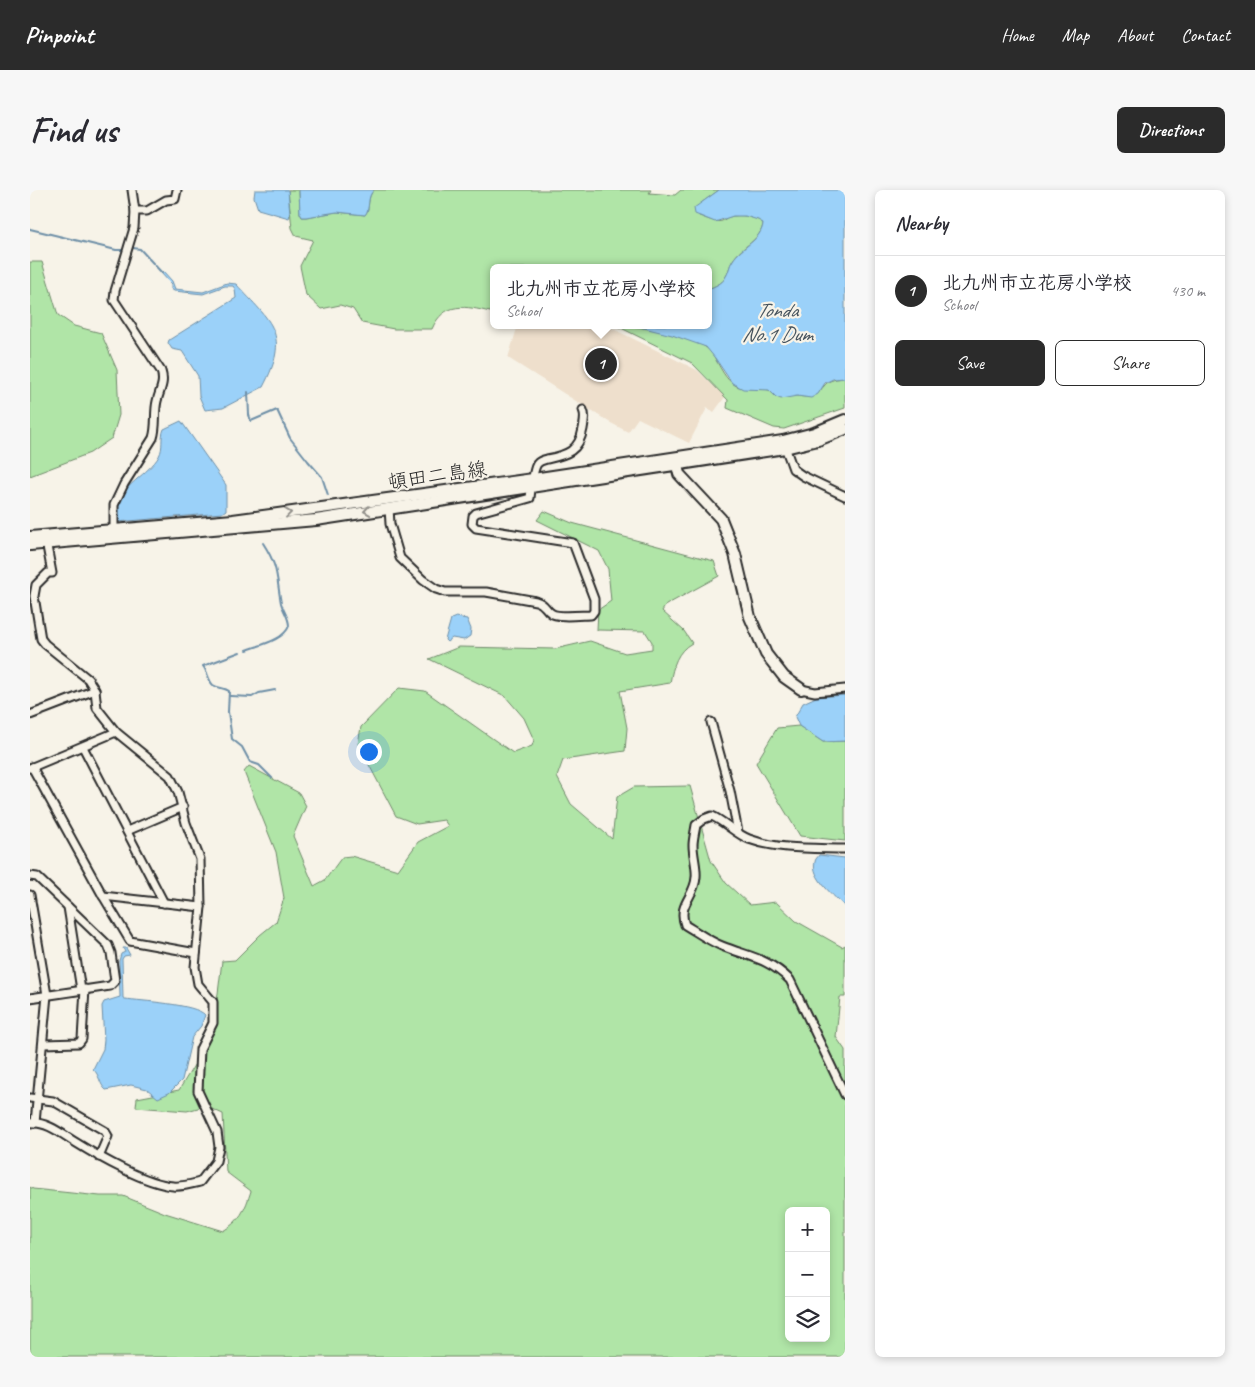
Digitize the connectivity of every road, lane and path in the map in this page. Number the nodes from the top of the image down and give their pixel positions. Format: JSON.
{"nodes":[{"id":1,"x":132,"y":190,"type":"edge"},
{"id":2,"x":177,"y":190,"type":"edge"},
{"id":3,"x":135,"y":211,"type":"junction"},
{"id":4,"x":583,"y":410,"type":"dead end"},
{"id":5,"x":845,"y":420,"type":"edge"},
{"id":6,"x":845,"y":428,"type":"edge"},
{"id":7,"x":784,"y":445,"type":"junction"},
{"id":8,"x":676,"y":461,"type":"junction"},
{"id":9,"x":532,"y":483,"type":"junction"},
{"id":10,"x":845,"y":496,"type":"edge"},
{"id":11,"x":389,"y":508,"type":"junction"},
{"id":12,"x":115,"y":534,"type":"junction"},
{"id":13,"x":30,"y":537,"type":"edge"},
{"id":14,"x":45,"y":540,"type":"junction"},
{"id":15,"x":30,"y":545,"type":"edge"},
{"id":16,"x":33,"y":586,"type":"edge"},
{"id":17,"x":801,"y":689,"type":"joint"},
{"id":18,"x":845,"y":689,"type":"edge"},
{"id":19,"x":95,"y":690,"type":"junction"},
{"id":20,"x":30,"y":715,"type":"edge"},
{"id":21,"x":711,"y":722,"type":"dead end"},
{"id":22,"x":116,"y":732,"type":"junction"},
{"id":23,"x":83,"y":747,"type":"junction"},
{"id":24,"x":31,"y":768,"type":"edge"},
{"id":25,"x":183,"y":807,"type":"junction"},
{"id":26,"x":127,"y":831,"type":"junction"},
{"id":27,"x":738,"y":832,"type":"junction"},
{"id":28,"x":845,"y":849,"type":"edge"},
{"id":29,"x":30,"y":876,"type":"edge"},
{"id":30,"x":104,"y":896,"type":"junction"},
{"id":31,"x":30,"y":897,"type":"edge"},
{"id":32,"x":164,"y":903,"type":"junction"},
{"id":33,"x":68,"y":907,"type":"junction"},
{"id":34,"x":201,"y":907,"type":"junction"},
{"id":35,"x":196,"y":953,"type":"junction"},
{"id":36,"x":83,"y":990,"type":"junction"},
{"id":37,"x":47,"y":995,"type":"junction"},
{"id":38,"x":30,"y":998,"type":"edge"},
{"id":39,"x":43,"y":1044,"type":"junction"},
{"id":40,"x":845,"y":1095,"type":"edge"},
{"id":41,"x":34,"y":1098,"type":"edge"},
{"id":42,"x":32,"y":1123,"type":"edge"},
{"id":43,"x":99,"y":1157,"type":"junction"}],
"edges":[{"from":1,"to":3,"type":"street"},
{"from":2,"to":3,"type":"street"},
{"from":3,"to":12,"type":"street"},
{"from":4,"to":9,"type":"street"},
{"from":5,"to":7,"type":"main road","name":"頓田二島線"},
{"from":6,"to":7,"type":"main road","name":"頓田二島線"},
{"from":7,"to":8,"type":"main road","name":"頓田二島線"},
{"from":7,"to":10,"type":"street"},
{"from":8,"to":9,"type":"main road","name":"頓田二島線"},
{"from":8,"to":17,"type":"main road"},
{"from":9,"to":11,"type":"main road","name":"頓田二島線"},
{"from":9,"to":11,"type":"street"},
{"from":12,"to":9,"type":"main road","name":"頓田二島線","one_way":true},
{"from":11,"to":12,"type":"main road","name":"頓田二島線","one_way":true},
{"from":12,"to":14,"type":"main road","name":"頓田二島線"},
{"from":13,"to":14,"type":"main road","name":"頓田二島線"},
{"from":14,"to":15,"type":"main road","name":"頓田二島線"},
{"from":14,"to":16,"type":"street"},
{"from":16,"to":19,"type":"street"},
{"from":17,"to":18,"type":"street"},
{"from":19,"to":20,"type":"street"},
{"from":19,"to":22,"type":"street"},
{"from":21,"to":27,"type":"street"},
{"from":22,"to":23,"type":"street"},
{"from":22,"to":25,"type":"street"},
{"from":23,"to":24,"type":"street"},
{"from":23,"to":26,"type":"street"},
{"from":24,"to":30,"type":"street"},
{"from":25,"to":26,"type":"street"},
{"from":25,"to":34,"type":"street"},
{"from":26,"to":32,"type":"street"},
{"from":27,"to":28,"type":"street"},
{"from":27,"to":40,"type":"street"},
{"from":29,"to":33,"type":"street"},
{"from":30,"to":32,"type":"street"},
{"from":30,"to":35,"type":"street"},
{"from":31,"to":37,"type":"street"},
{"from":32,"to":34,"type":"street"},
{"from":33,"to":36,"type":"street"},
{"from":33,"to":36,"type":"street"},
{"from":34,"to":35,"type":"street"},
{"from":35,"to":43,"type":"street"},
{"from":36,"to":37,"type":"street"},
{"from":36,"to":39,"type":"street"},
{"from":37,"to":38,"type":"street"},
{"from":37,"to":39,"type":"street"},
{"from":39,"to":41,"type":"street"},
{"from":41,"to":42,"type":"street"},
{"from":41,"to":43,"type":"street"},
{"from":42,"to":43,"type":"street"}]}
